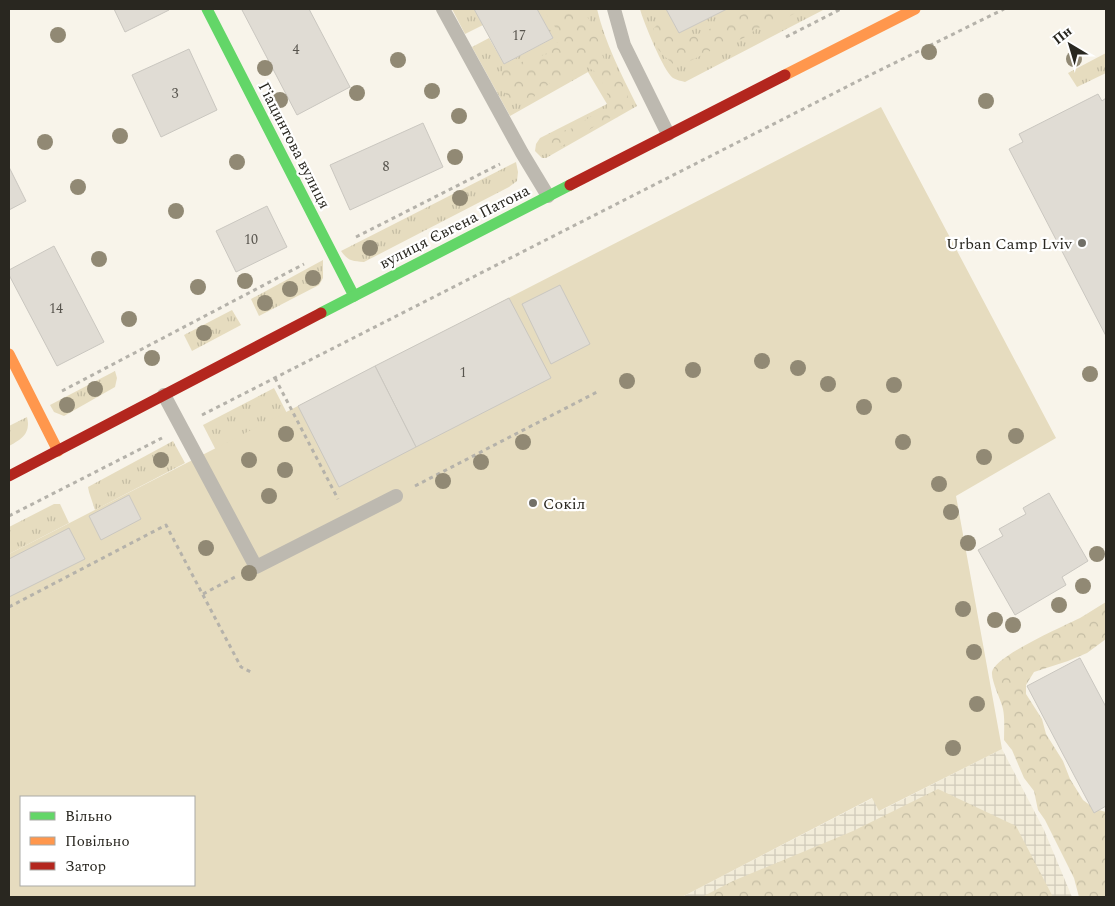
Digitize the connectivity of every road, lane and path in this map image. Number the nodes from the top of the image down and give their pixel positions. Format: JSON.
{"nodes":[{"id":1,"x":207,"y":9,"type":"edge"},
{"id":2,"x":443,"y":9,"type":"edge"},
{"id":3,"x":614,"y":9,"type":"edge"},
{"id":4,"x":841,"y":9,"type":"edge"},
{"id":5,"x":915,"y":9,"type":"edge"},
{"id":6,"x":1004,"y":9,"type":"edge"},
{"id":7,"x":781,"y":39,"type":"dead end"},
{"id":8,"x":668,"y":134,"type":"junction"},
{"id":9,"x":522,"y":152,"type":"junction"},
{"id":10,"x":548,"y":196,"type":"junction"},
{"id":11,"x":330,"y":250,"type":"junction"},
{"id":12,"x":354,"y":296,"type":"junction"},
{"id":13,"x":9,"y":354,"type":"edge"},
{"id":14,"x":275,"y":378,"type":"junction"},
{"id":15,"x":597,"y":392,"type":"dead end"},
{"id":16,"x":164,"y":395,"type":"junction"},
{"id":17,"x":35,"y":404,"type":"junction"},
{"id":18,"x":182,"y":427,"type":"junction"},
{"id":19,"x":58,"y":451,"type":"junction"},
{"id":20,"x":9,"y":476,"type":"edge"},
{"id":21,"x":396,"y":496,"type":"joint"},
{"id":22,"x":9,"y":516,"type":"edge"},
{"id":23,"x":348,"y":520,"type":"junction"},
{"id":24,"x":256,"y":567,"type":"junction"},
{"id":25,"x":203,"y":594,"type":"junction"},
{"id":26,"x":9,"y":607,"type":"edge"},
{"id":27,"x":254,"y":673,"type":"dead end"}],
"edges":[{"from":1,"to":11,"type":"street","name":"Гіацинтова вулиця"},
{"from":2,"to":9,"type":"lane"},
{"from":3,"to":8,"type":"lane"},
{"from":4,"to":7,"type":"path"},
{"from":5,"to":8,"type":"street","name":"вулиця Євгена Патона"},
{"from":6,"to":14,"type":"path"},
{"from":8,"to":10,"type":"street","name":"вулиця Євгена Патона"},
{"from":9,"to":10,"type":"lane"},
{"from":9,"to":11,"type":"path"},
{"from":10,"to":12,"type":"street","name":"вулиця Євгена Патона"},
{"from":11,"to":12,"type":"street","name":"Гіацинтова вулиця"},
{"from":11,"to":17,"type":"path"},
{"from":12,"to":16,"type":"street","name":"вулиця Євгена Патона"},
{"from":13,"to":17,"type":"street"},
{"from":14,"to":18,"type":"path"},
{"from":14,"to":23,"type":"path"},
{"from":15,"to":21,"type":"path"},
{"from":16,"to":18,"type":"lane"},
{"from":16,"to":19,"type":"street","name":"вулиця Євгена Патона"},
{"from":17,"to":19,"type":"street"},
{"from":18,"to":22,"type":"path"},
{"from":18,"to":24,"type":"lane"},
{"from":19,"to":20,"type":"street","name":"вулиця Євгена Патона"},
{"from":21,"to":23,"type":"lane"},
{"from":23,"to":24,"type":"lane"},
{"from":24,"to":25,"type":"path"},
{"from":25,"to":26,"type":"path"},
{"from":25,"to":27,"type":"path"}]}
